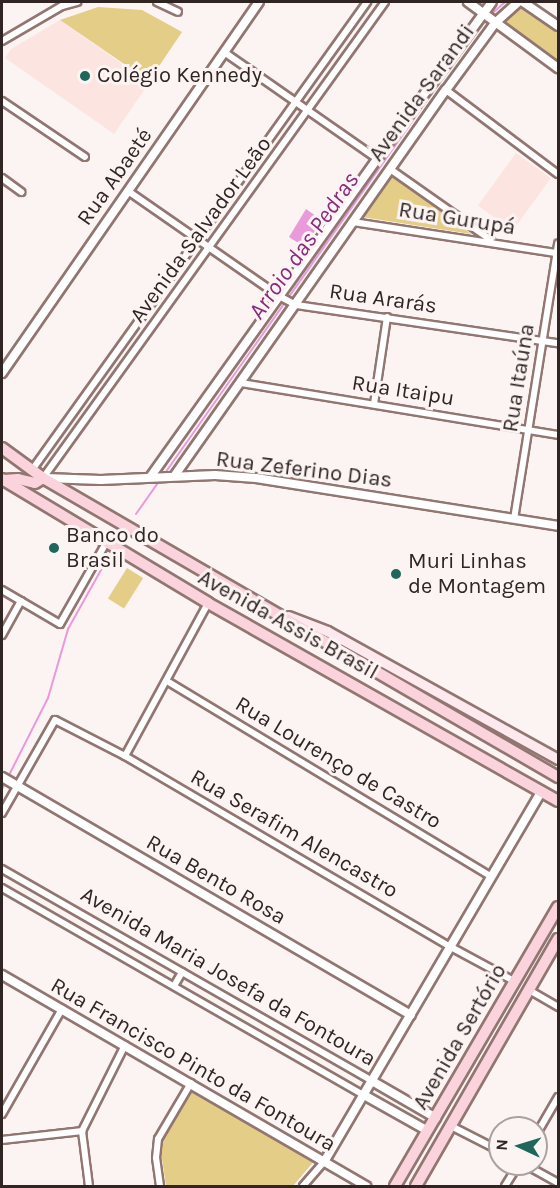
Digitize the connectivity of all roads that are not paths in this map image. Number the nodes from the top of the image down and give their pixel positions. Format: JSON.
{"nodes":[{"id":1,"x":77,"y":2,"type":"edge"},
{"id":2,"x":157,"y":2,"type":"edge"},
{"id":3,"x":259,"y":2,"type":"edge"},
{"id":4,"x":367,"y":2,"type":"edge"},
{"id":5,"x":385,"y":2,"type":"edge"},
{"id":6,"x":468,"y":2,"type":"edge"},
{"id":7,"x":492,"y":2,"type":"edge"},
{"id":8,"x":518,"y":2,"type":"edge"},
{"id":9,"x":523,"y":2,"type":"edge"},
{"id":10,"x":62,"y":4,"type":"edge"},
{"id":11,"x":178,"y":12,"type":"dead end"},
{"id":12,"x":482,"y":13,"type":"junction"},
{"id":13,"x":493,"y":21,"type":"junction"},
{"id":14,"x":558,"y":26,"type":"edge"},
{"id":15,"x":2,"y":41,"type":"edge"},
{"id":16,"x":224,"y":52,"type":"junction"},
{"id":17,"x":558,"y":68,"type":"edge"},
{"id":18,"x":446,"y":90,"type":"junction"},
{"id":19,"x":2,"y":101,"type":"edge"},
{"id":20,"x":295,"y":102,"type":"junction"},
{"id":21,"x":308,"y":111,"type":"junction"},
{"id":22,"x":85,"y":158,"type":"dead end"},
{"id":23,"x":376,"y":158,"type":"junction"},
{"id":24,"x":390,"y":169,"type":"junction"},
{"id":25,"x":558,"y":174,"type":"edge"},
{"id":26,"x":2,"y":178,"type":"edge"},
{"id":27,"x":128,"y":191,"type":"junction"},
{"id":28,"x":21,"y":192,"type":"dead end"},
{"id":29,"x":353,"y":222,"type":"junction"},
{"id":30,"x":198,"y":240,"type":"junction"},
{"id":31,"x":494,"y":243,"type":"junction"},
{"id":32,"x":558,"y":243,"type":"edge"},
{"id":33,"x":210,"y":249,"type":"junction"},
{"id":34,"x":556,"y":253,"type":"junction"},
{"id":35,"x":282,"y":297,"type":"junction"},
{"id":36,"x":294,"y":303,"type":"junction"},
{"id":37,"x":387,"y":317,"type":"junction"},
{"id":38,"x":543,"y":340,"type":"junction"},
{"id":39,"x":558,"y":343,"type":"edge"},
{"id":40,"x":108,"y":366,"type":"junction"},
{"id":41,"x":2,"y":373,"type":"edge"},
{"id":42,"x":119,"y":374,"type":"junction"},
{"id":43,"x":241,"y":383,"type":"junction"},
{"id":44,"x":374,"y":404,"type":"junction"},
{"id":45,"x":529,"y":430,"type":"junction"},
{"id":46,"x":558,"y":435,"type":"edge"},
{"id":47,"x":2,"y":448,"type":"edge"},
{"id":48,"x":32,"y":470,"type":"junction"},
{"id":49,"x":172,"y":475,"type":"junction"},
{"id":50,"x":154,"y":476,"type":"junction"},
{"id":51,"x":44,"y":478,"type":"junction"},
{"id":52,"x":2,"y":481,"type":"edge"},
{"id":53,"x":514,"y":519,"type":"junction"},
{"id":54,"x":558,"y":526,"type":"edge"},
{"id":55,"x":106,"y":543,"type":"junction"},
{"id":56,"x":2,"y":590,"type":"edge"},
{"id":57,"x":21,"y":601,"type":"junction"},
{"id":58,"x":208,"y":603,"type":"junction"},
{"id":59,"x":266,"y":608,"type":"junction"},
{"id":60,"x":2,"y":635,"type":"edge"},
{"id":61,"x":167,"y":681,"type":"junction"},
{"id":62,"x":125,"y":756,"type":"junction"},
{"id":63,"x":558,"y":759,"type":"edge"},
{"id":64,"x":540,"y":766,"type":"junction"},
{"id":65,"x":558,"y":767,"type":"edge"},
{"id":66,"x":2,"y":777,"type":"edge"},
{"id":67,"x":558,"y":777,"type":"edge"},
{"id":68,"x":15,"y":786,"type":"junction"},
{"id":69,"x":542,"y":791,"type":"junction"},
{"id":70,"x":558,"y":801,"type":"edge"},
{"id":71,"x":2,"y":813,"type":"edge"},
{"id":72,"x":2,"y":868,"type":"edge"},
{"id":73,"x":490,"y":876,"type":"junction"},
{"id":74,"x":2,"y":888,"type":"edge"},
{"id":75,"x":558,"y":907,"type":"edge"},
{"id":76,"x":558,"y":939,"type":"edge"},
{"id":77,"x":449,"y":946,"type":"junction"},
{"id":78,"x":182,"y":972,"type":"junction"},
{"id":79,"x":2,"y":975,"type":"edge"},
{"id":80,"x":514,"y":981,"type":"junction"},
{"id":81,"x":174,"y":986,"type":"junction"},
{"id":82,"x":529,"y":990,"type":"junction"},
{"id":83,"x":558,"y":1007,"type":"edge"},
{"id":84,"x":62,"y":1009,"type":"junction"},
{"id":85,"x":411,"y":1015,"type":"junction"},
{"id":86,"x":124,"y":1045,"type":"junction"},
{"id":87,"x":372,"y":1081,"type":"junction"},
{"id":88,"x":191,"y":1083,"type":"junction"},
{"id":89,"x":364,"y":1095,"type":"junction"},
{"id":90,"x":558,"y":1099,"type":"edge"},
{"id":91,"x":2,"y":1114,"type":"edge"},
{"id":92,"x":548,"y":1116,"type":"edge"},
{"id":93,"x":436,"y":1118,"type":"junction"},
{"id":94,"x":451,"y":1126,"type":"junction"},
{"id":95,"x":82,"y":1131,"type":"junction"},
{"id":96,"x":428,"y":1131,"type":"junction"},
{"id":97,"x":2,"y":1140,"type":"edge"},
{"id":98,"x":488,"y":1145,"type":"edge"},
{"id":99,"x":324,"y":1162,"type":"junction"},
{"id":100,"x":89,"y":1186,"type":"edge"},
{"id":101,"x":160,"y":1186,"type":"edge"},
{"id":102,"x":303,"y":1186,"type":"edge"},
{"id":103,"x":366,"y":1186,"type":"edge"},
{"id":104,"x":395,"y":1186,"type":"edge"},
{"id":105,"x":416,"y":1186,"type":"edge"}],
"edges":[{"from":1,"to":10,"type":"street"},
{"from":2,"to":11,"type":"street"},
{"from":3,"to":16,"type":"street","name":"Rua Abaeté"},
{"from":4,"to":20,"type":"street","name":"Avenida Salvador Leão"},
{"from":5,"to":21,"type":"street","name":"Avenida Salvador Leão"},
{"from":6,"to":12,"type":"street"},
{"from":7,"to":12,"type":"street","name":"Avenida Sarandi"},
{"from":8,"to":13,"type":"street","name":"Avenida Sarandi"},
{"from":9,"to":14,"type":"street"},
{"from":10,"to":15,"type":"street"},
{"from":12,"to":13,"type":"street"},
{"from":12,"to":23,"type":"street","name":"Avenida Sarandi"},
{"from":13,"to":17,"type":"street"},
{"from":13,"to":18,"type":"street","name":"Avenida Sarandi"},
{"from":16,"to":20,"type":"street"},
{"from":16,"to":27,"type":"street","name":"Rua Abaeté"},
{"from":18,"to":24,"type":"street","name":"Avenida Sarandi"},
{"from":18,"to":25,"type":"street"},
{"from":19,"to":22,"type":"street"},
{"from":20,"to":21,"type":"street"},
{"from":20,"to":30,"type":"street","name":"Avenida Salvador Leão"},
{"from":21,"to":23,"type":"street"},
{"from":21,"to":33,"type":"street","name":"Avenida Salvador Leão"},
{"from":23,"to":35,"type":"street","name":"Avenida Sarandi"},
{"from":24,"to":29,"type":"street","name":"Avenida Sarandi"},
{"from":24,"to":31,"type":"street"},
{"from":26,"to":28,"type":"street"},
{"from":27,"to":30,"type":"street","name":"Rua Ararás"},
{"from":27,"to":41,"type":"street","name":"Rua Abaeté"},
{"from":29,"to":31,"type":"street","name":"Rua Gurupá"},
{"from":29,"to":36,"type":"street","name":"Avenida Sarandi"},
{"from":30,"to":33,"type":"street","name":"Rua Ararás"},
{"from":30,"to":40,"type":"street","name":"Avenida Salvador Leão"},
{"from":31,"to":34,"type":"street","name":"Rua Gurupá"},
{"from":32,"to":34,"type":"street","name":"Rua Itaúna"},
{"from":33,"to":35,"type":"street","name":"Rua Ararás"},
{"from":33,"to":42,"type":"street","name":"Avenida Salvador Leão"},
{"from":34,"to":38,"type":"street","name":"Rua Itaúna"},
{"from":35,"to":36,"type":"street","name":"Rua Ararás"},
{"from":35,"to":50,"type":"street","name":"Avenida Sarandi"},
{"from":36,"to":37,"type":"street","name":"Rua Ararás"},
{"from":36,"to":43,"type":"street","name":"Avenida Sarandi"},
{"from":37,"to":38,"type":"street","name":"Rua Ararás"},
{"from":37,"to":44,"type":"street"},
{"from":38,"to":39,"type":"street","name":"Rua Ararás"},
{"from":38,"to":45,"type":"street","name":"Rua Itaúna"},
{"from":40,"to":42,"type":"street"},
{"from":40,"to":48,"type":"street","name":"Avenida Salvador Leão"},
{"from":42,"to":51,"type":"street","name":"Avenida Salvador Leão"},
{"from":43,"to":44,"type":"street","name":"Rua Itaipu"},
{"from":43,"to":49,"type":"street","name":"Avenida Sarandi"},
{"from":44,"to":45,"type":"street","name":"Rua Itaipu"},
{"from":45,"to":46,"type":"street","name":"Rua Itaipu"},
{"from":45,"to":53,"type":"street","name":"Rua Itaúna"},
{"from":47,"to":48,"type":"main road","name":"Avenida Assis Brasil"},
{"from":48,"to":51,"type":"main road","name":"Avenida Assis Brasil"},
{"from":49,"to":50,"type":"street","name":"Rua Zeferino Dias"},
{"from":49,"to":53,"type":"street","name":"Rua Zeferino Dias"},
{"from":50,"to":51,"type":"street","name":"Rua Zeferino Dias"},
{"from":51,"to":52,"type":"main road"},
{"from":51,"to":59,"type":"main road","name":"Avenida Assis Brasil"},
{"from":52,"to":55,"type":"main road","name":"Avenida Assis Brasil"},
{"from":53,"to":54,"type":"street","name":"Rua Zeferino Dias"},
{"from":55,"to":57,"type":"street"},
{"from":55,"to":58,"type":"main road","name":"Avenida Assis Brasil"},
{"from":56,"to":57,"type":"street"},
{"from":57,"to":60,"type":"street"},
{"from":58,"to":61,"type":"street"},
{"from":58,"to":69,"type":"main road","name":"Avenida Assis Brasil"},
{"from":59,"to":63,"type":"main road","name":"Avenida Assis Brasil"},
{"from":59,"to":64,"type":"main road","name":"Avenida Assis Brasil"},
{"from":61,"to":62,"type":"street"},
{"from":61,"to":73,"type":"street","name":"Rua Lourenço de Castro"},
{"from":62,"to":68,"type":"street","name":"Rua Serafim Alencastro"},
{"from":62,"to":77,"type":"street","name":"Rua Serafim Alencastro"},
{"from":64,"to":65,"type":"main road"},
{"from":64,"to":67,"type":"main road","name":"Avenida Assis Brasil"},
{"from":66,"to":68,"type":"street","name":"Rua Bento Rosa"},
{"from":68,"to":71,"type":"street"},
{"from":68,"to":85,"type":"street","name":"Rua Bento Rosa"},
{"from":69,"to":70,"type":"main road","name":"Avenida Assis Brasil"},
{"from":69,"to":73,"type":"street"},
{"from":72,"to":78,"type":"street","name":"Avenida Maria Josefa da Fontoura"},
{"from":73,"to":77,"type":"street"},
{"from":74,"to":81,"type":"street","name":"Avenida Maria Josefa da Fontoura"},
{"from":75,"to":80,"type":"main road","name":"Avenida Sertório"},
{"from":76,"to":82,"type":"main road","name":"Avenida Sertório"},
{"from":77,"to":80,"type":"street","name":"Rua Serafim Alencastro"},
{"from":77,"to":85,"type":"street"},
{"from":78,"to":81,"type":"street"},
{"from":78,"to":87,"type":"street","name":"Avenida Maria Josefa da Fontoura"},
{"from":79,"to":84,"type":"street","name":"Rua Francisco Pinto da Fontoura"},
{"from":80,"to":93,"type":"main road","name":"Avenida Sertório"},
{"from":81,"to":89,"type":"street","name":"Avenida Maria Josefa da Fontoura"},
{"from":82,"to":83,"type":"street"},
{"from":82,"to":94,"type":"main road","name":"Avenida Sertório"},
{"from":84,"to":86,"type":"street","name":"Rua Francisco Pinto da Fontoura"},
{"from":84,"to":91,"type":"street"},
{"from":85,"to":87,"type":"street"},
{"from":86,"to":88,"type":"street","name":"Rua Francisco Pinto da Fontoura"},
{"from":86,"to":95,"type":"street"},
{"from":87,"to":89,"type":"street"},
{"from":87,"to":93,"type":"street","name":"Avenida Maria Josefa da Fontoura"},
{"from":88,"to":99,"type":"street","name":"Rua Francisco Pinto da Fontoura"},
{"from":88,"to":101,"type":"street"},
{"from":89,"to":96,"type":"street","name":"Avenida Maria Josefa da Fontoura"},
{"from":89,"to":99,"type":"street"},
{"from":90,"to":92,"type":"street"},
{"from":93,"to":96,"type":"main road","name":"Avenida Sertório"},
{"from":94,"to":98,"type":"street"},
{"from":94,"to":105,"type":"main road","name":"Avenida Sertório"},
{"from":95,"to":97,"type":"street"},
{"from":95,"to":100,"type":"street"},
{"from":96,"to":104,"type":"main road","name":"Avenida Sertório"},
{"from":99,"to":102,"type":"street"},
{"from":99,"to":103,"type":"street","name":"Rua Francisco Pinto da Fontoura"}]}
